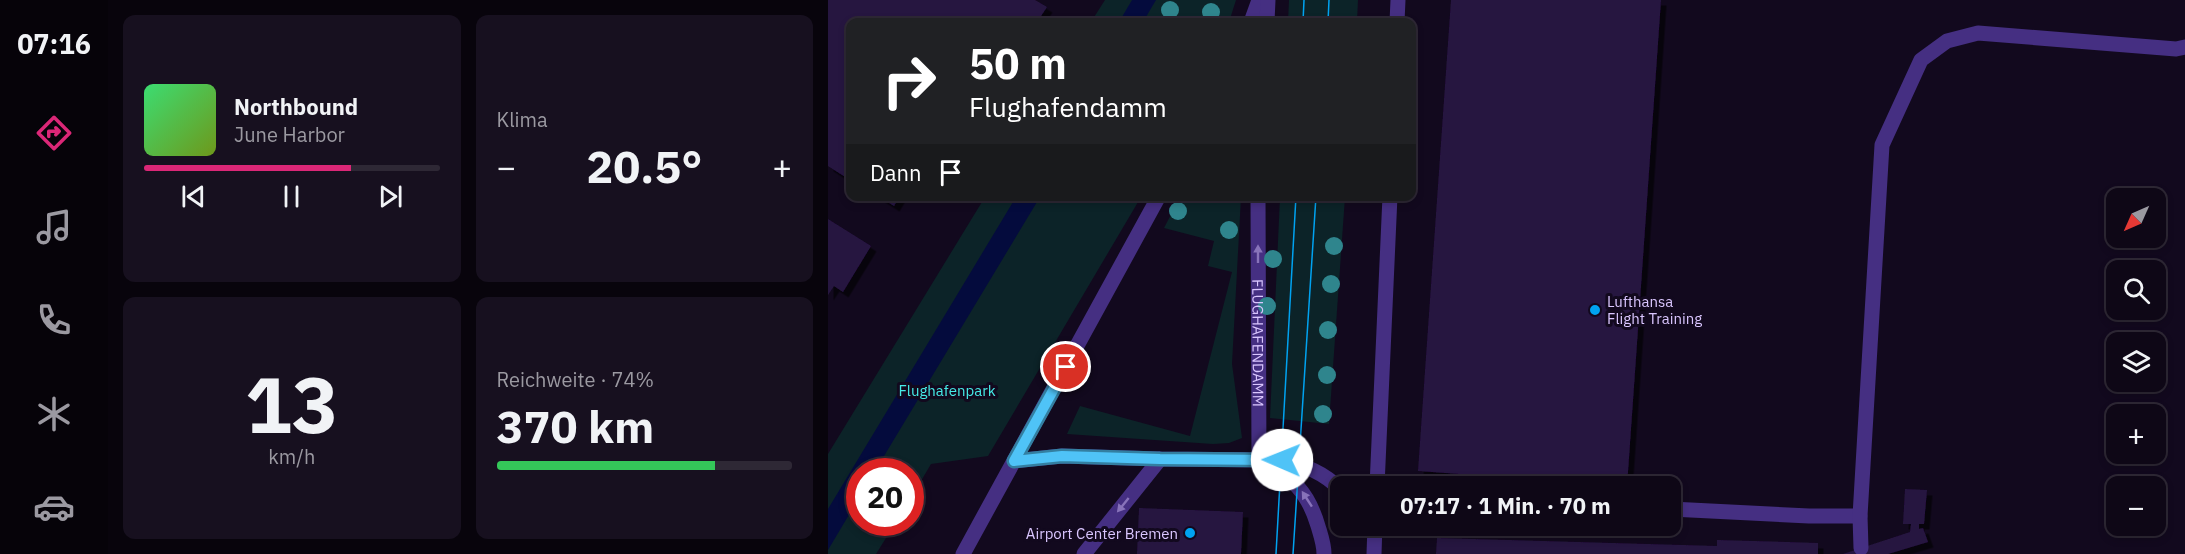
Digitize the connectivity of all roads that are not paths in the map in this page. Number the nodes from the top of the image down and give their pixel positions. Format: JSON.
{"nodes":[{"id":1,"x":1259,"y":0,"type":"edge"},
{"id":2,"x":1268,"y":0,"type":"edge"},
{"id":3,"x":1398,"y":0,"type":"edge"},
{"id":4,"x":1252,"y":18,"type":"edge"},
{"id":5,"x":1267,"y":18,"type":"edge"},
{"id":6,"x":1397,"y":18,"type":"edge"},
{"id":7,"x":2185,"y":48,"type":"edge"},
{"id":8,"x":1159,"y":201,"type":"edge"},
{"id":9,"x":1258,"y":201,"type":"edge"},
{"id":10,"x":1390,"y":201,"type":"edge"},
{"id":11,"x":1160,"y":459,"type":"junction"},
{"id":12,"x":1259,"y":459,"type":"junction"},
{"id":13,"x":1014,"y":461,"type":"junction"},
{"id":14,"x":1377,"y":476,"type":"edge"},
{"id":15,"x":1330,"y":480,"type":"edge"},
{"id":16,"x":1681,"y":510,"type":"edge"},
{"id":17,"x":1860,"y":516,"type":"junction"},
{"id":18,"x":1860,"y":548,"type":"dead end"},
{"id":19,"x":963,"y":554,"type":"edge"},
{"id":20,"x":1084,"y":554,"type":"edge"},
{"id":21,"x":1324,"y":554,"type":"edge"}],
"edges":[{"from":1,"to":4,"type":"street"},
{"from":2,"to":5,"type":"street"},
{"from":3,"to":6,"type":"street"},
{"from":7,"to":17,"type":"street"},
{"from":8,"to":13,"type":"street"},
{"from":12,"to":9,"type":"street","name":"FLUGHAFENDAMM","one_way":true},
{"from":10,"to":14,"type":"street"},
{"from":11,"to":12,"type":"street"},
{"from":11,"to":13,"type":"street"},
{"from":11,"to":20,"type":"street","one_way":true},
{"from":12,"to":15,"type":"street"},
{"from":21,"to":12,"type":"street","one_way":true},
{"from":13,"to":19,"type":"street"},
{"from":16,"to":17,"type":"street"},
{"from":17,"to":18,"type":"street"}]}
